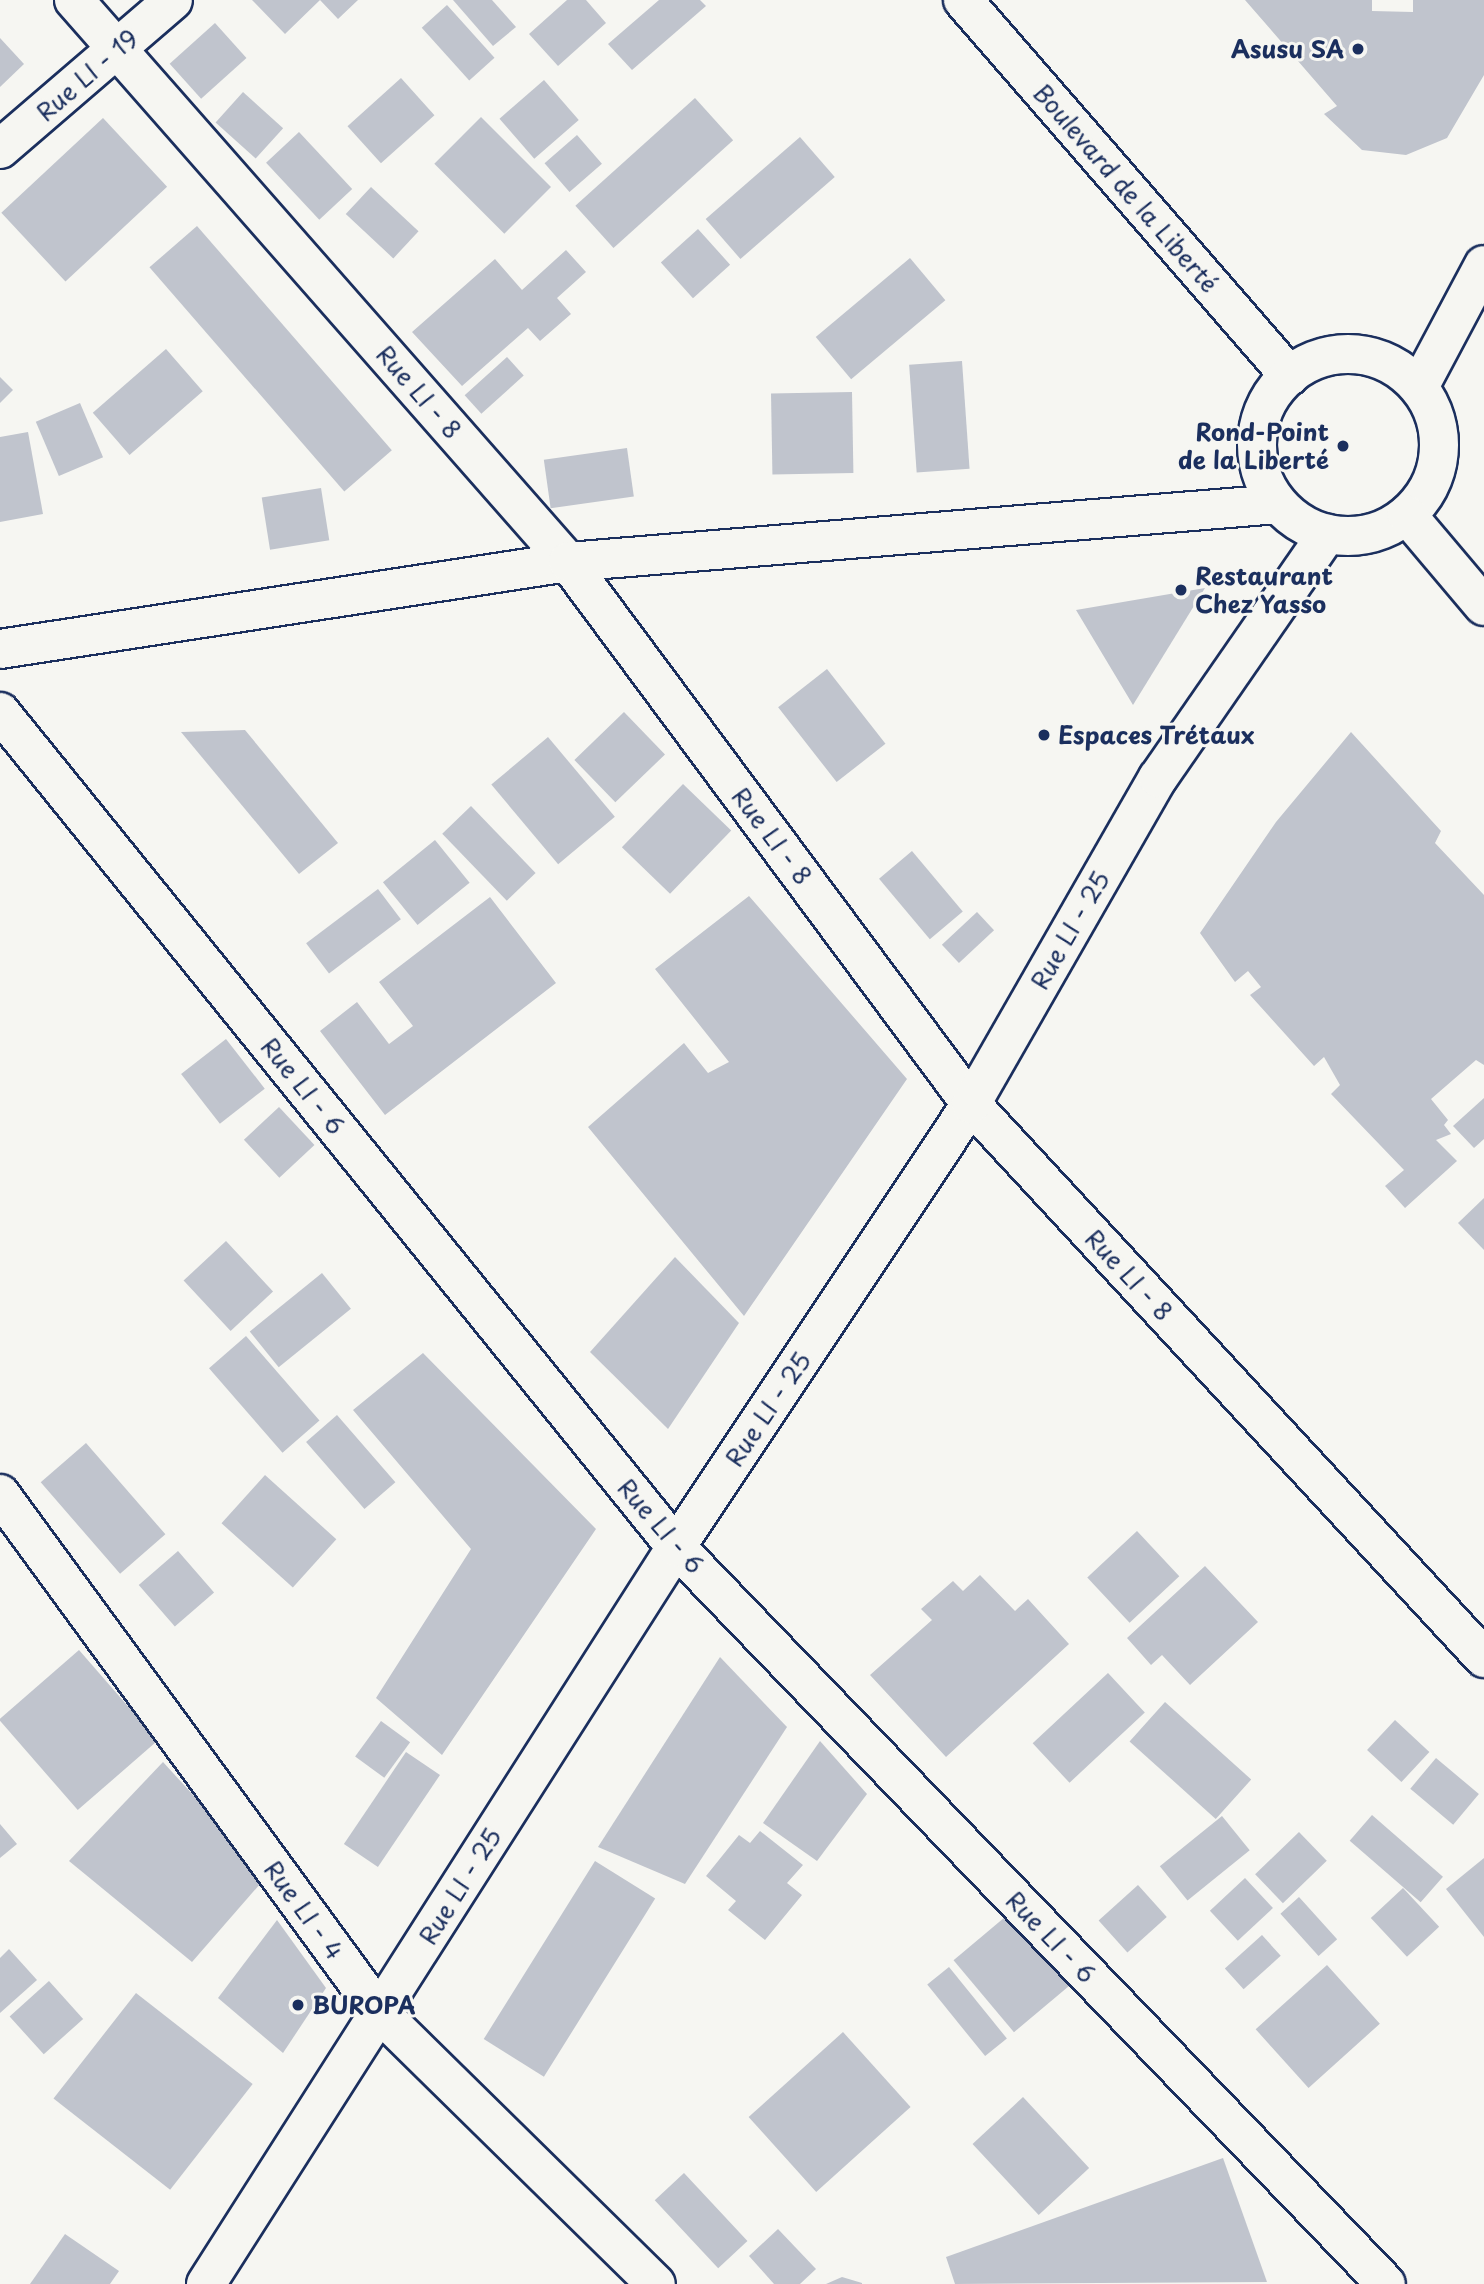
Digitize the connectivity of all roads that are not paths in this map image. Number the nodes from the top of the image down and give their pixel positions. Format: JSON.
{"nodes":[{"id":1,"x":74,"y":0,"type":"edge"},
{"id":2,"x":173,"y":0,"type":"edge"},
{"id":3,"x":962,"y":0,"type":"edge"},
{"id":4,"x":117,"y":50,"type":"junction"},
{"id":5,"x":0,"y":149,"type":"edge"},
{"id":6,"x":1484,"y":265,"type":"edge"},
{"id":7,"x":1290,"y":376,"type":"junction"},
{"id":8,"x":1419,"y":387,"type":"junction"},
{"id":9,"x":1278,"y":505,"type":"junction"},
{"id":10,"x":1407,"y":515,"type":"junction"},
{"id":11,"x":1327,"y":534,"type":"junction"},
{"id":12,"x":568,"y":562,"type":"junction"},
{"id":13,"x":1484,"y":606,"type":"edge"},
{"id":14,"x":0,"y":649,"type":"edge"},
{"id":15,"x":0,"y":712,"type":"edge"},
{"id":16,"x":971,"y":1104,"type":"junction"},
{"id":17,"x":0,"y":1494,"type":"edge"},
{"id":18,"x":676,"y":1547,"type":"junction"},
{"id":19,"x":1484,"y":1658,"type":"edge"},
{"id":20,"x":379,"y":2012,"type":"junction"},
{"id":21,"x":206,"y":2284,"type":"edge"},
{"id":22,"x":656,"y":2284,"type":"edge"},
{"id":23,"x":1386,"y":2284,"type":"edge"}],
"edges":[{"from":1,"to":4,"type":"main road","name":"Rue LI - 8"},
{"from":2,"to":4,"type":"main road","name":"Rue LI - 19"},
{"from":3,"to":7,"type":"main road","name":"Boulevard de la Liberté"},
{"from":4,"to":5,"type":"main road","name":"Rue LI - 19"},
{"from":4,"to":12,"type":"main road","name":"Rue LI - 8"},
{"from":6,"to":8,"type":"main road"},
{"from":7,"to":8,"type":"main road"},
{"from":7,"to":9,"type":"main road"},
{"from":8,"to":10,"type":"main road"},
{"from":9,"to":11,"type":"main road"},
{"from":9,"to":12,"type":"main road"},
{"from":10,"to":11,"type":"main road"},
{"from":10,"to":13,"type":"main road"},
{"from":11,"to":16,"type":"main road","name":"Rue LI - 25"},
{"from":12,"to":14,"type":"main road"},
{"from":12,"to":16,"type":"main road","name":"Rue LI - 8"},
{"from":15,"to":18,"type":"main road","name":"Rue LI - 6"},
{"from":16,"to":18,"type":"main road","name":"Rue LI - 25"},
{"from":16,"to":19,"type":"main road","name":"Rue LI - 8"},
{"from":17,"to":20,"type":"main road","name":"Rue LI - 4"},
{"from":18,"to":20,"type":"main road","name":"Rue LI - 25"},
{"from":18,"to":23,"type":"main road","name":"Rue LI - 6"},
{"from":20,"to":21,"type":"main road","name":"Rue LI - 25"},
{"from":20,"to":22,"type":"main road","name":"Rue LI - 4"}]}
